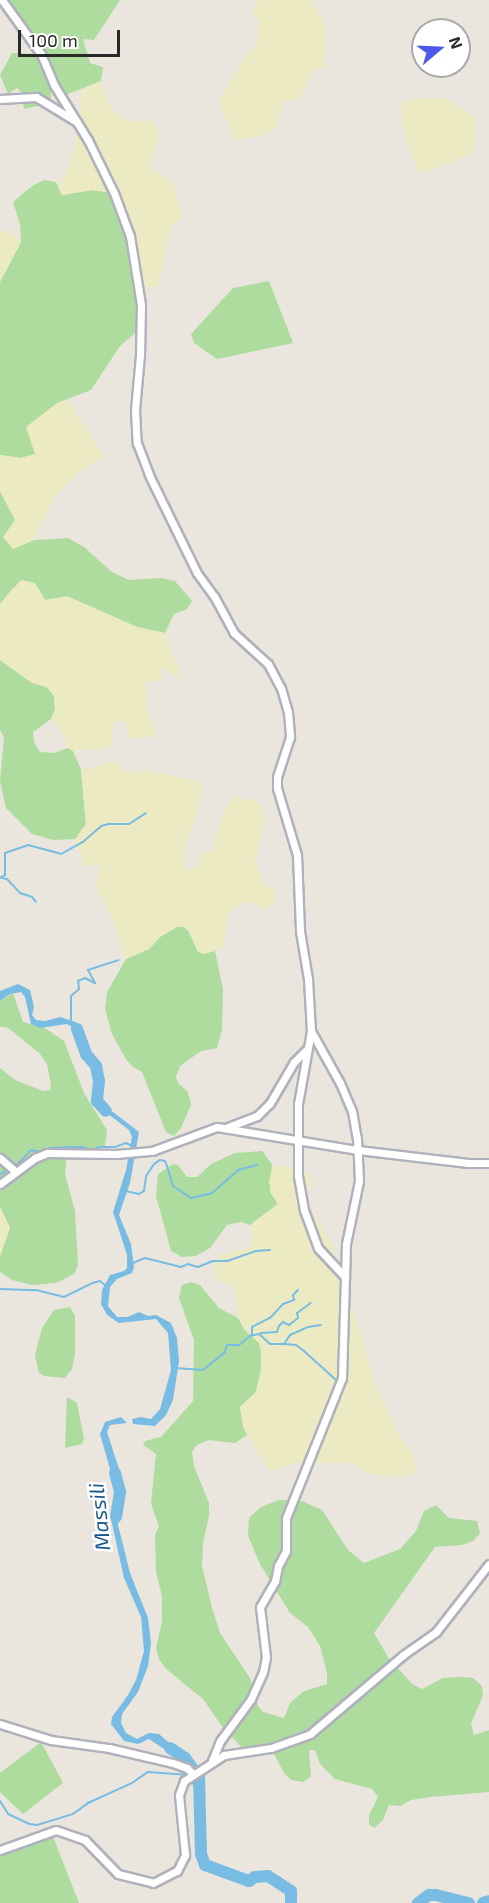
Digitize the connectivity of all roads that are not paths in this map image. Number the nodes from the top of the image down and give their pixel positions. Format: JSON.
{"nodes":[{"id":1,"x":2,"y":0,"type":"edge"},
{"id":2,"x":0,"y":99,"type":"edge"},
{"id":3,"x":78,"y":123,"type":"junction"},
{"id":4,"x":311,"y":1031,"type":"junction"},
{"id":5,"x":306,"y":1050,"type":"junction"},
{"id":6,"x":226,"y":1128,"type":"junction"},
{"id":7,"x":296,"y":1140,"type":"junction"},
{"id":8,"x":358,"y":1150,"type":"junction"},
{"id":9,"x":0,"y":1158,"type":"edge"},
{"id":10,"x":489,"y":1163,"type":"edge"},
{"id":11,"x":15,"y":1171,"type":"junction"},
{"id":12,"x":0,"y":1184,"type":"edge"},
{"id":13,"x":345,"y":1277,"type":"junction"},
{"id":14,"x":489,"y":1564,"type":"edge"},
{"id":15,"x":0,"y":1725,"type":"edge"},
{"id":16,"x":212,"y":1761,"type":"junction"},
{"id":17,"x":193,"y":1774,"type":"junction"},
{"id":18,"x":0,"y":1850,"type":"edge"}],
"edges":[{"from":1,"to":3,"type":"street"},
{"from":2,"to":3,"type":"street"},
{"from":3,"to":4,"type":"street"},
{"from":4,"to":5,"type":"street"},
{"from":4,"to":8,"type":"street"},
{"from":5,"to":6,"type":"street"},
{"from":5,"to":7,"type":"street"},
{"from":6,"to":7,"type":"street"},
{"from":6,"to":11,"type":"street"},
{"from":7,"to":8,"type":"street"},
{"from":7,"to":13,"type":"street"},
{"from":8,"to":10,"type":"street"},
{"from":8,"to":13,"type":"street"},
{"from":9,"to":11,"type":"street"},
{"from":11,"to":12,"type":"street"},
{"from":13,"to":16,"type":"street"},
{"from":14,"to":16,"type":"street"},
{"from":15,"to":17,"type":"street"},
{"from":16,"to":17,"type":"street"},
{"from":17,"to":18,"type":"street"}]}
